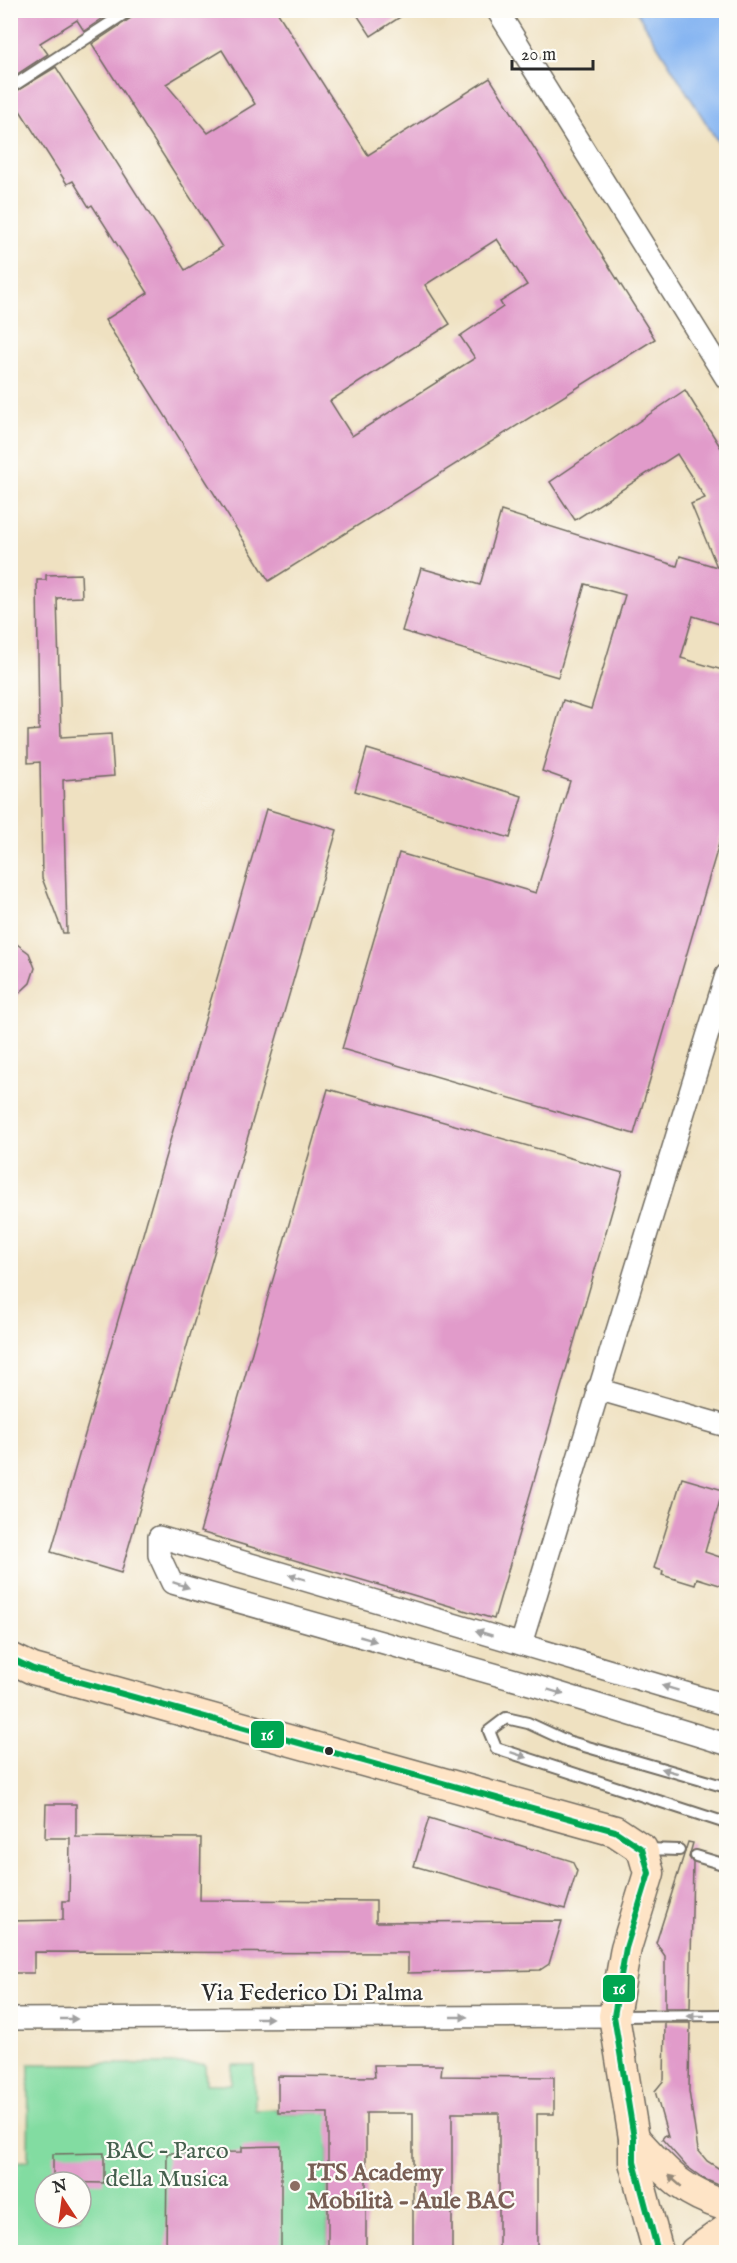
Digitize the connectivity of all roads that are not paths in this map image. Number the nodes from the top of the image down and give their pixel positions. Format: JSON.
{"nodes":[{"id":1,"x":130,"y":10,"type":"edge"},
{"id":2,"x":497,"y":10,"type":"edge"},
{"id":3,"x":10,"y":88,"type":"edge"},
{"id":4,"x":726,"y":378,"type":"edge"},
{"id":5,"x":726,"y":975,"type":"edge"},
{"id":6,"x":597,"y":1389,"type":"junction"},
{"id":7,"x":726,"y":1426,"type":"edge"},
{"id":8,"x":520,"y":1644,"type":"junction"},
{"id":9,"x":18,"y":1665,"type":"edge"},
{"id":10,"x":726,"y":1705,"type":"edge"},
{"id":11,"x":726,"y":1744,"type":"edge"},
{"id":12,"x":726,"y":1787,"type":"edge"},
{"id":13,"x":726,"y":1823,"type":"edge"},
{"id":14,"x":642,"y":1849,"type":"junction"},
{"id":15,"x":679,"y":1850,"type":"dead end"},
{"id":16,"x":696,"y":1856,"type":"dead end"},
{"id":17,"x":726,"y":1865,"type":"edge"},
{"id":18,"x":726,"y":2015,"type":"edge"},
{"id":19,"x":614,"y":2016,"type":"junction"},
{"id":20,"x":10,"y":2019,"type":"edge"},
{"id":21,"x":634,"y":2138,"type":"junction"},
{"id":22,"x":726,"y":2206,"type":"edge"},
{"id":23,"x":726,"y":2230,"type":"edge"},
{"id":24,"x":658,"y":2253,"type":"edge"},
{"id":25,"x":695,"y":2253,"type":"edge"}],
"edges":[{"from":1,"to":3,"type":"lane"},
{"from":2,"to":4,"type":"street"},
{"from":5,"to":6,"type":"street"},
{"from":6,"to":7,"type":"street"},
{"from":6,"to":8,"type":"street"},
{"from":10,"to":8,"type":"street","one_way":true},
{"from":8,"to":11,"type":"street","one_way":true},
{"from":9,"to":14,"type":"main road"},
{"from":12,"to":13,"type":"lane","one_way":true},
{"from":14,"to":15,"type":"lane"},
{"from":14,"to":19,"type":"main road"},
{"from":16,"to":17,"type":"lane"},
{"from":18,"to":19,"type":"lane","one_way":true},
{"from":20,"to":19,"type":"street","name":"Via Federico Di Palma","one_way":true},
{"from":19,"to":21,"type":"main road"},
{"from":22,"to":21,"type":"main road","one_way":true},
{"from":21,"to":24,"type":"main road"},
{"from":23,"to":25,"type":"main road"}]}
